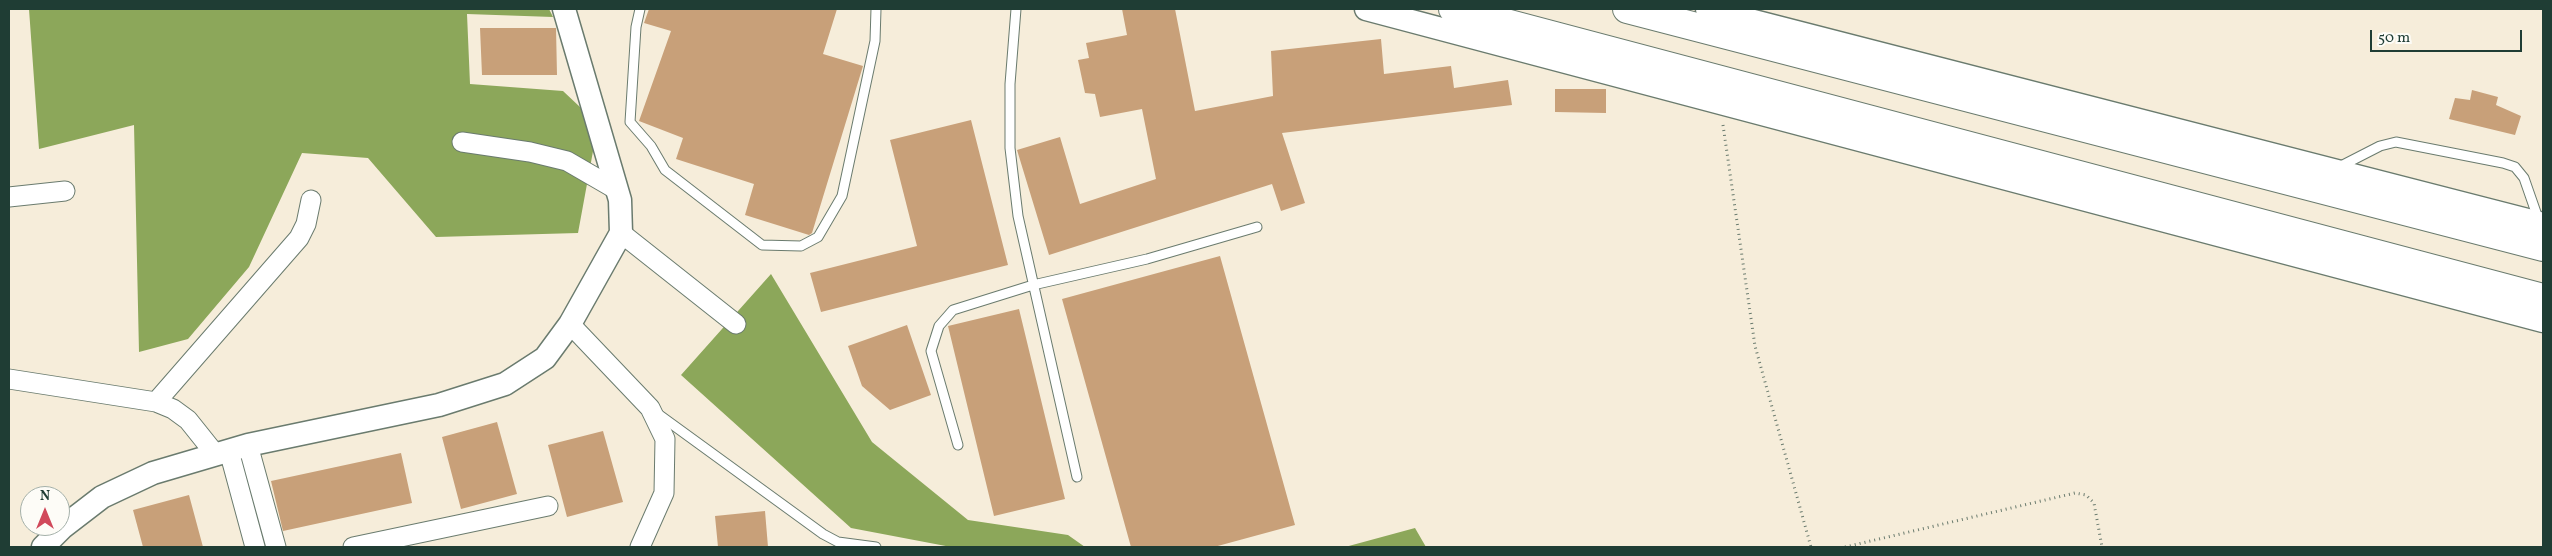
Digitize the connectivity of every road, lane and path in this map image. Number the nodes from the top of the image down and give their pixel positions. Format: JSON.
{"nodes":[{"id":1,"x":564,"y":9,"type":"edge"},
{"id":2,"x":640,"y":9,"type":"edge"},
{"id":3,"x":876,"y":9,"type":"edge"},
{"id":4,"x":1016,"y":9,"type":"edge"},
{"id":5,"x":1366,"y":9,"type":"edge"},
{"id":6,"x":1453,"y":9,"type":"edge"},
{"id":7,"x":1627,"y":9,"type":"edge"},
{"id":8,"x":1707,"y":9,"type":"edge"},
{"id":9,"x":1720,"y":102,"type":"junction"},
{"id":10,"x":462,"y":142,"type":"dead end"},
{"id":11,"x":2335,"y":169,"type":"junction"},
{"id":12,"x":65,"y":190,"type":"dead end"},
{"id":13,"x":617,"y":190,"type":"junction"},
{"id":14,"x":9,"y":197,"type":"edge"},
{"id":15,"x":311,"y":200,"type":"dead end"},
{"id":16,"x":1257,"y":227,"type":"dead end"},
{"id":17,"x":2542,"y":232,"type":"edge"},
{"id":18,"x":616,"y":242,"type":"junction"},
{"id":19,"x":1033,"y":285,"type":"junction"},
{"id":20,"x":2543,"y":298,"type":"edge"},
{"id":21,"x":2543,"y":320,"type":"edge"},
{"id":22,"x":570,"y":324,"type":"junction"},
{"id":23,"x":736,"y":324,"type":"dead end"},
{"id":24,"x":9,"y":379,"type":"edge"},
{"id":25,"x":156,"y":402,"type":"junction"},
{"id":26,"x":650,"y":408,"type":"junction"},
{"id":27,"x":958,"y":445,"type":"dead end"},
{"id":28,"x":231,"y":450,"type":"junction"},
{"id":29,"x":1077,"y":477,"type":"dead end"},
{"id":30,"x":548,"y":506,"type":"dead end"},
{"id":31,"x":43,"y":547,"type":"edge"},
{"id":32,"x":255,"y":547,"type":"edge"},
{"id":33,"x":276,"y":547,"type":"edge"},
{"id":34,"x":353,"y":547,"type":"edge"},
{"id":35,"x":640,"y":547,"type":"edge"},
{"id":36,"x":876,"y":547,"type":"edge"},
{"id":37,"x":1810,"y":547,"type":"edge"},
{"id":38,"x":1845,"y":547,"type":"edge"},
{"id":39,"x":2102,"y":547,"type":"edge"}],
"edges":[{"from":1,"to":13,"type":"street"},
{"from":2,"to":3,"type":"lane"},
{"from":4,"to":19,"type":"lane"},
{"from":5,"to":9,"type":"street"},
{"from":6,"to":20,"type":"highway"},
{"from":7,"to":17,"type":"highway"},
{"from":8,"to":11,"type":"street"},
{"from":9,"to":21,"type":"street"},
{"from":9,"to":37,"type":"path"},
{"from":10,"to":13,"type":"street"},
{"from":11,"to":17,"type":"street"},
{"from":11,"to":17,"type":"lane"},
{"from":12,"to":14,"type":"street"},
{"from":13,"to":18,"type":"street"},
{"from":15,"to":25,"type":"street"},
{"from":16,"to":19,"type":"lane"},
{"from":18,"to":22,"type":"street"},
{"from":18,"to":23,"type":"street"},
{"from":19,"to":27,"type":"lane"},
{"from":19,"to":29,"type":"lane"},
{"from":22,"to":26,"type":"street"},
{"from":22,"to":28,"type":"street"},
{"from":24,"to":25,"type":"street"},
{"from":25,"to":28,"type":"street"},
{"from":26,"to":35,"type":"street"},
{"from":26,"to":36,"type":"lane"},
{"from":28,"to":31,"type":"street"},
{"from":28,"to":32,"type":"street"},
{"from":28,"to":33,"type":"street"},
{"from":30,"to":34,"type":"street"},
{"from":38,"to":39,"type":"path"}]}
